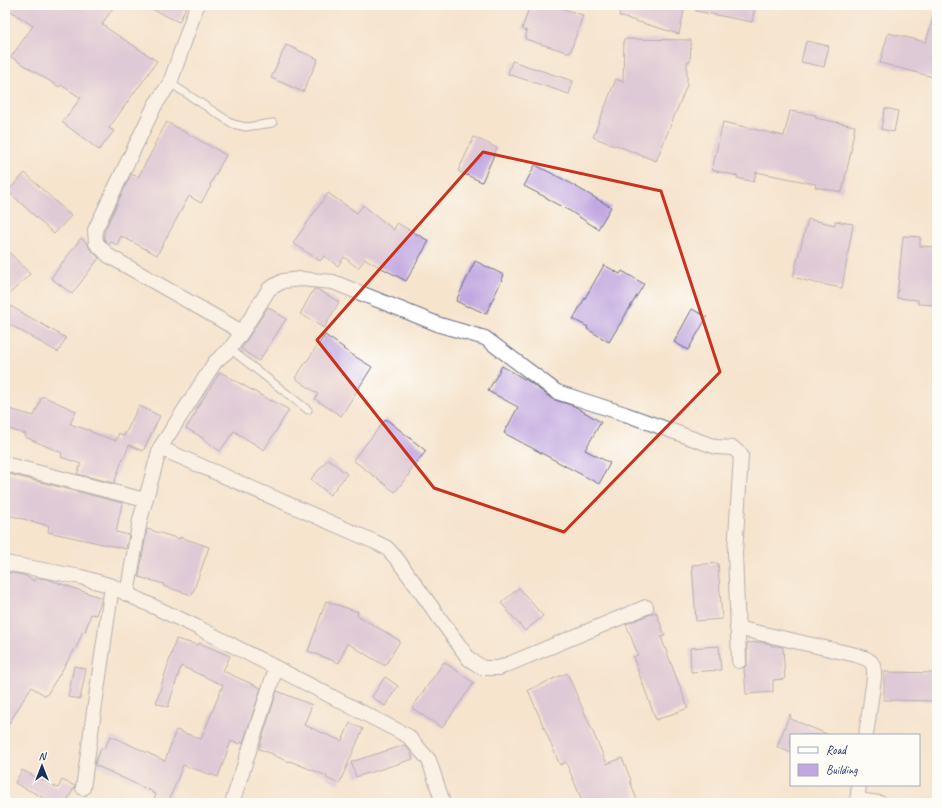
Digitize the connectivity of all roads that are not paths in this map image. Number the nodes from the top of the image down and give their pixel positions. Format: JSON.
{"nodes":[{"id":1,"x":197,"y":5,"type":"edge"},
{"id":2,"x":170,"y":82,"type":"junction"},
{"id":3,"x":273,"y":123,"type":"dead end"},
{"id":4,"x":242,"y":332,"type":"junction"},
{"id":5,"x":230,"y":349,"type":"junction"},
{"id":6,"x":308,"y":410,"type":"dead end"},
{"id":7,"x":160,"y":448,"type":"junction"},
{"id":8,"x":5,"y":464,"type":"edge"},
{"id":9,"x":145,"y":500,"type":"junction"},
{"id":10,"x":5,"y":563,"type":"edge"},
{"id":11,"x":112,"y":586,"type":"junction"},
{"id":12,"x":127,"y":594,"type":"junction"},
{"id":13,"x":646,"y":607,"type":"dead end"},
{"id":14,"x":737,"y":628,"type":"junction"},
{"id":15,"x":739,"y":661,"type":"dead end"},
{"id":16,"x":276,"y":668,"type":"junction"},
{"id":17,"x":866,"y":734,"type":"edge"},
{"id":18,"x":859,"y":786,"type":"edge"},
{"id":19,"x":83,"y":788,"type":"dead end"},
{"id":20,"x":857,"y":802,"type":"edge"},
{"id":21,"x":232,"y":803,"type":"edge"},
{"id":22,"x":443,"y":803,"type":"edge"},
{"id":23,"x":880,"y":803,"type":"edge"}],
"edges":[{"from":1,"to":2,"type":"street"},
{"from":2,"to":3,"type":"lane"},
{"from":2,"to":4,"type":"street"},
{"from":4,"to":5,"type":"street"},
{"from":4,"to":14,"type":"street"},
{"from":5,"to":6,"type":"lane"},
{"from":5,"to":7,"type":"street"},
{"from":7,"to":9,"type":"street"},
{"from":7,"to":13,"type":"street"},
{"from":8,"to":9,"type":"street"},
{"from":9,"to":12,"type":"street"},
{"from":10,"to":11,"type":"street"},
{"from":11,"to":12,"type":"street"},
{"from":11,"to":19,"type":"street"},
{"from":12,"to":16,"type":"street"},
{"from":14,"to":15,"type":"street"},
{"from":14,"to":17,"type":"street"},
{"from":16,"to":21,"type":"street"},
{"from":16,"to":22,"type":"street"},
{"from":18,"to":20,"type":"street"},
{"from":20,"to":23,"type":"street"}]}
